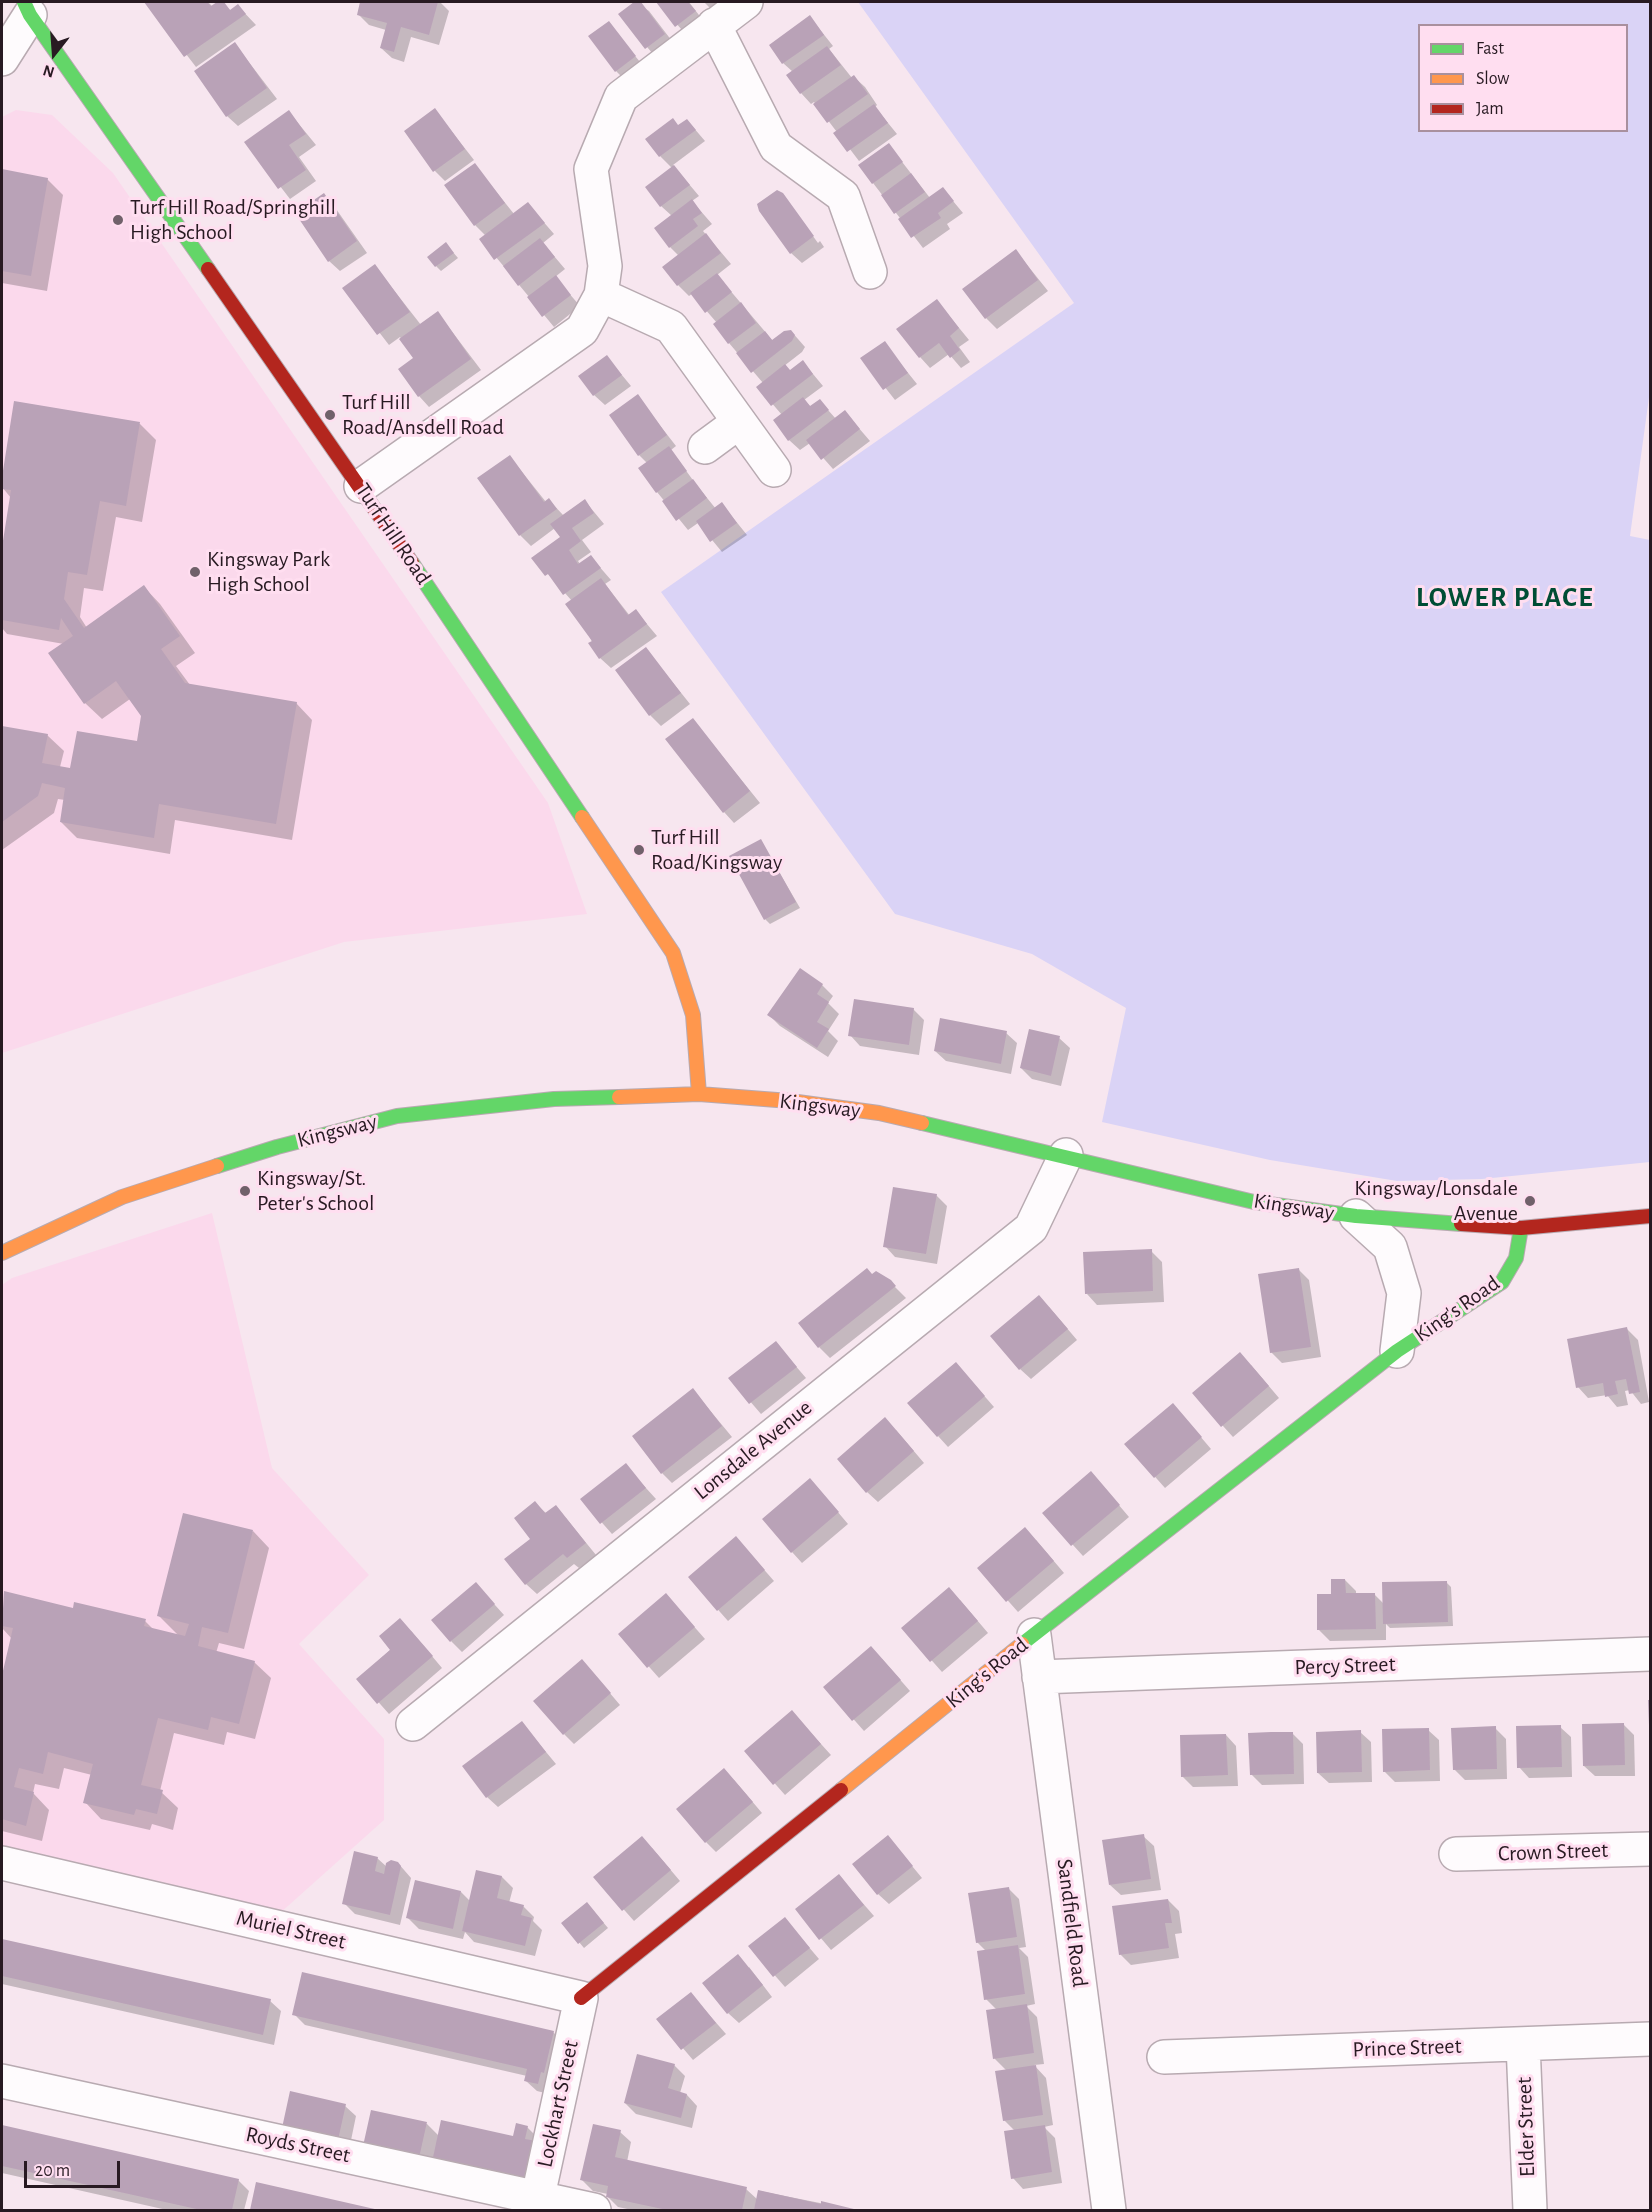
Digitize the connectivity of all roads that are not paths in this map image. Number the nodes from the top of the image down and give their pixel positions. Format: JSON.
{"nodes":[{"id":1,"x":746,"y":2,"type":"edge"},
{"id":2,"x":27,"y":8,"type":"edge"},
{"id":3,"x":714,"y":25,"type":"junction"},
{"id":4,"x":2,"y":59,"type":"edge"},
{"id":5,"x":870,"y":272,"type":"dead end"},
{"id":6,"x":602,"y":295,"type":"junction"},
{"id":7,"x":739,"y":422,"type":"junction"},
{"id":8,"x":705,"y":447,"type":"dead end"},
{"id":9,"x":774,"y":470,"type":"dead end"},
{"id":10,"x":362,"y":486,"type":"junction"},
{"id":11,"x":699,"y":1094,"type":"junction"},
{"id":12,"x":1066,"y":1155,"type":"junction"},
{"id":13,"x":1356,"y":1216,"type":"junction"},
{"id":14,"x":1650,"y":1216,"type":"edge"},
{"id":15,"x":1521,"y":1228,"type":"junction"},
{"id":16,"x":2,"y":1253,"type":"edge"},
{"id":17,"x":1397,"y":1351,"type":"junction"},
{"id":18,"x":1034,"y":1635,"type":"junction"},
{"id":19,"x":1650,"y":1654,"type":"edge"},
{"id":20,"x":1040,"y":1677,"type":"junction"},
{"id":21,"x":412,"y":1724,"type":"dead end"},
{"id":22,"x":1650,"y":1849,"type":"edge"},
{"id":23,"x":1456,"y":1854,"type":"dead end"},
{"id":24,"x":2,"y":1863,"type":"edge"},
{"id":25,"x":581,"y":1998,"type":"junction"},
{"id":26,"x":1650,"y":2039,"type":"edge"},
{"id":27,"x":1522,"y":2044,"type":"junction"},
{"id":28,"x":1164,"y":2057,"type":"dead end"},
{"id":29,"x":2,"y":2080,"type":"edge"},
{"id":30,"x":536,"y":2204,"type":"edge"},
{"id":31,"x":594,"y":2211,"type":"edge"},
{"id":32,"x":1109,"y":2211,"type":"edge"},
{"id":33,"x":1530,"y":2211,"type":"edge"}],
"edges":[{"from":1,"to":3,"type":"street"},
{"from":2,"to":4,"type":"street"},
{"from":2,"to":10,"type":"main road","name":"Turf Hill Road"},
{"from":3,"to":5,"type":"street"},
{"from":3,"to":6,"type":"street"},
{"from":6,"to":7,"type":"street"},
{"from":6,"to":10,"type":"street"},
{"from":7,"to":8,"type":"street"},
{"from":7,"to":9,"type":"street"},
{"from":10,"to":11,"type":"main road","name":"Turf Hill Road"},
{"from":11,"to":12,"type":"main road","name":"Kingsway"},
{"from":11,"to":16,"type":"main road","name":"Kingsway"},
{"from":12,"to":13,"type":"main road","name":"Kingsway"},
{"from":12,"to":21,"type":"street","name":"Lonsdale Avenue"},
{"from":13,"to":15,"type":"main road","name":"Kingsway"},
{"from":13,"to":17,"type":"street","name":"King's Road"},
{"from":14,"to":15,"type":"main road","name":"Kingsway"},
{"from":15,"to":17,"type":"main road","name":"King's Road"},
{"from":17,"to":18,"type":"main road","name":"King's Road"},
{"from":18,"to":20,"type":"street","name":"Sandfield Road"},
{"from":18,"to":25,"type":"main road","name":"King's Road"},
{"from":19,"to":20,"type":"street","name":"Percy Street"},
{"from":20,"to":32,"type":"street","name":"Sandfield Road"},
{"from":22,"to":23,"type":"street","name":"Crown Street"},
{"from":24,"to":25,"type":"street","name":"Muriel Street"},
{"from":25,"to":30,"type":"street","name":"Lockhart Street"},
{"from":26,"to":27,"type":"street","name":"Prince Street"},
{"from":27,"to":28,"type":"street","name":"Prince Street"},
{"from":27,"to":33,"type":"street","name":"Elder Street"},
{"from":29,"to":30,"type":"street","name":"Royds Street"},
{"from":30,"to":31,"type":"street","name":"Royds Street"}]}
